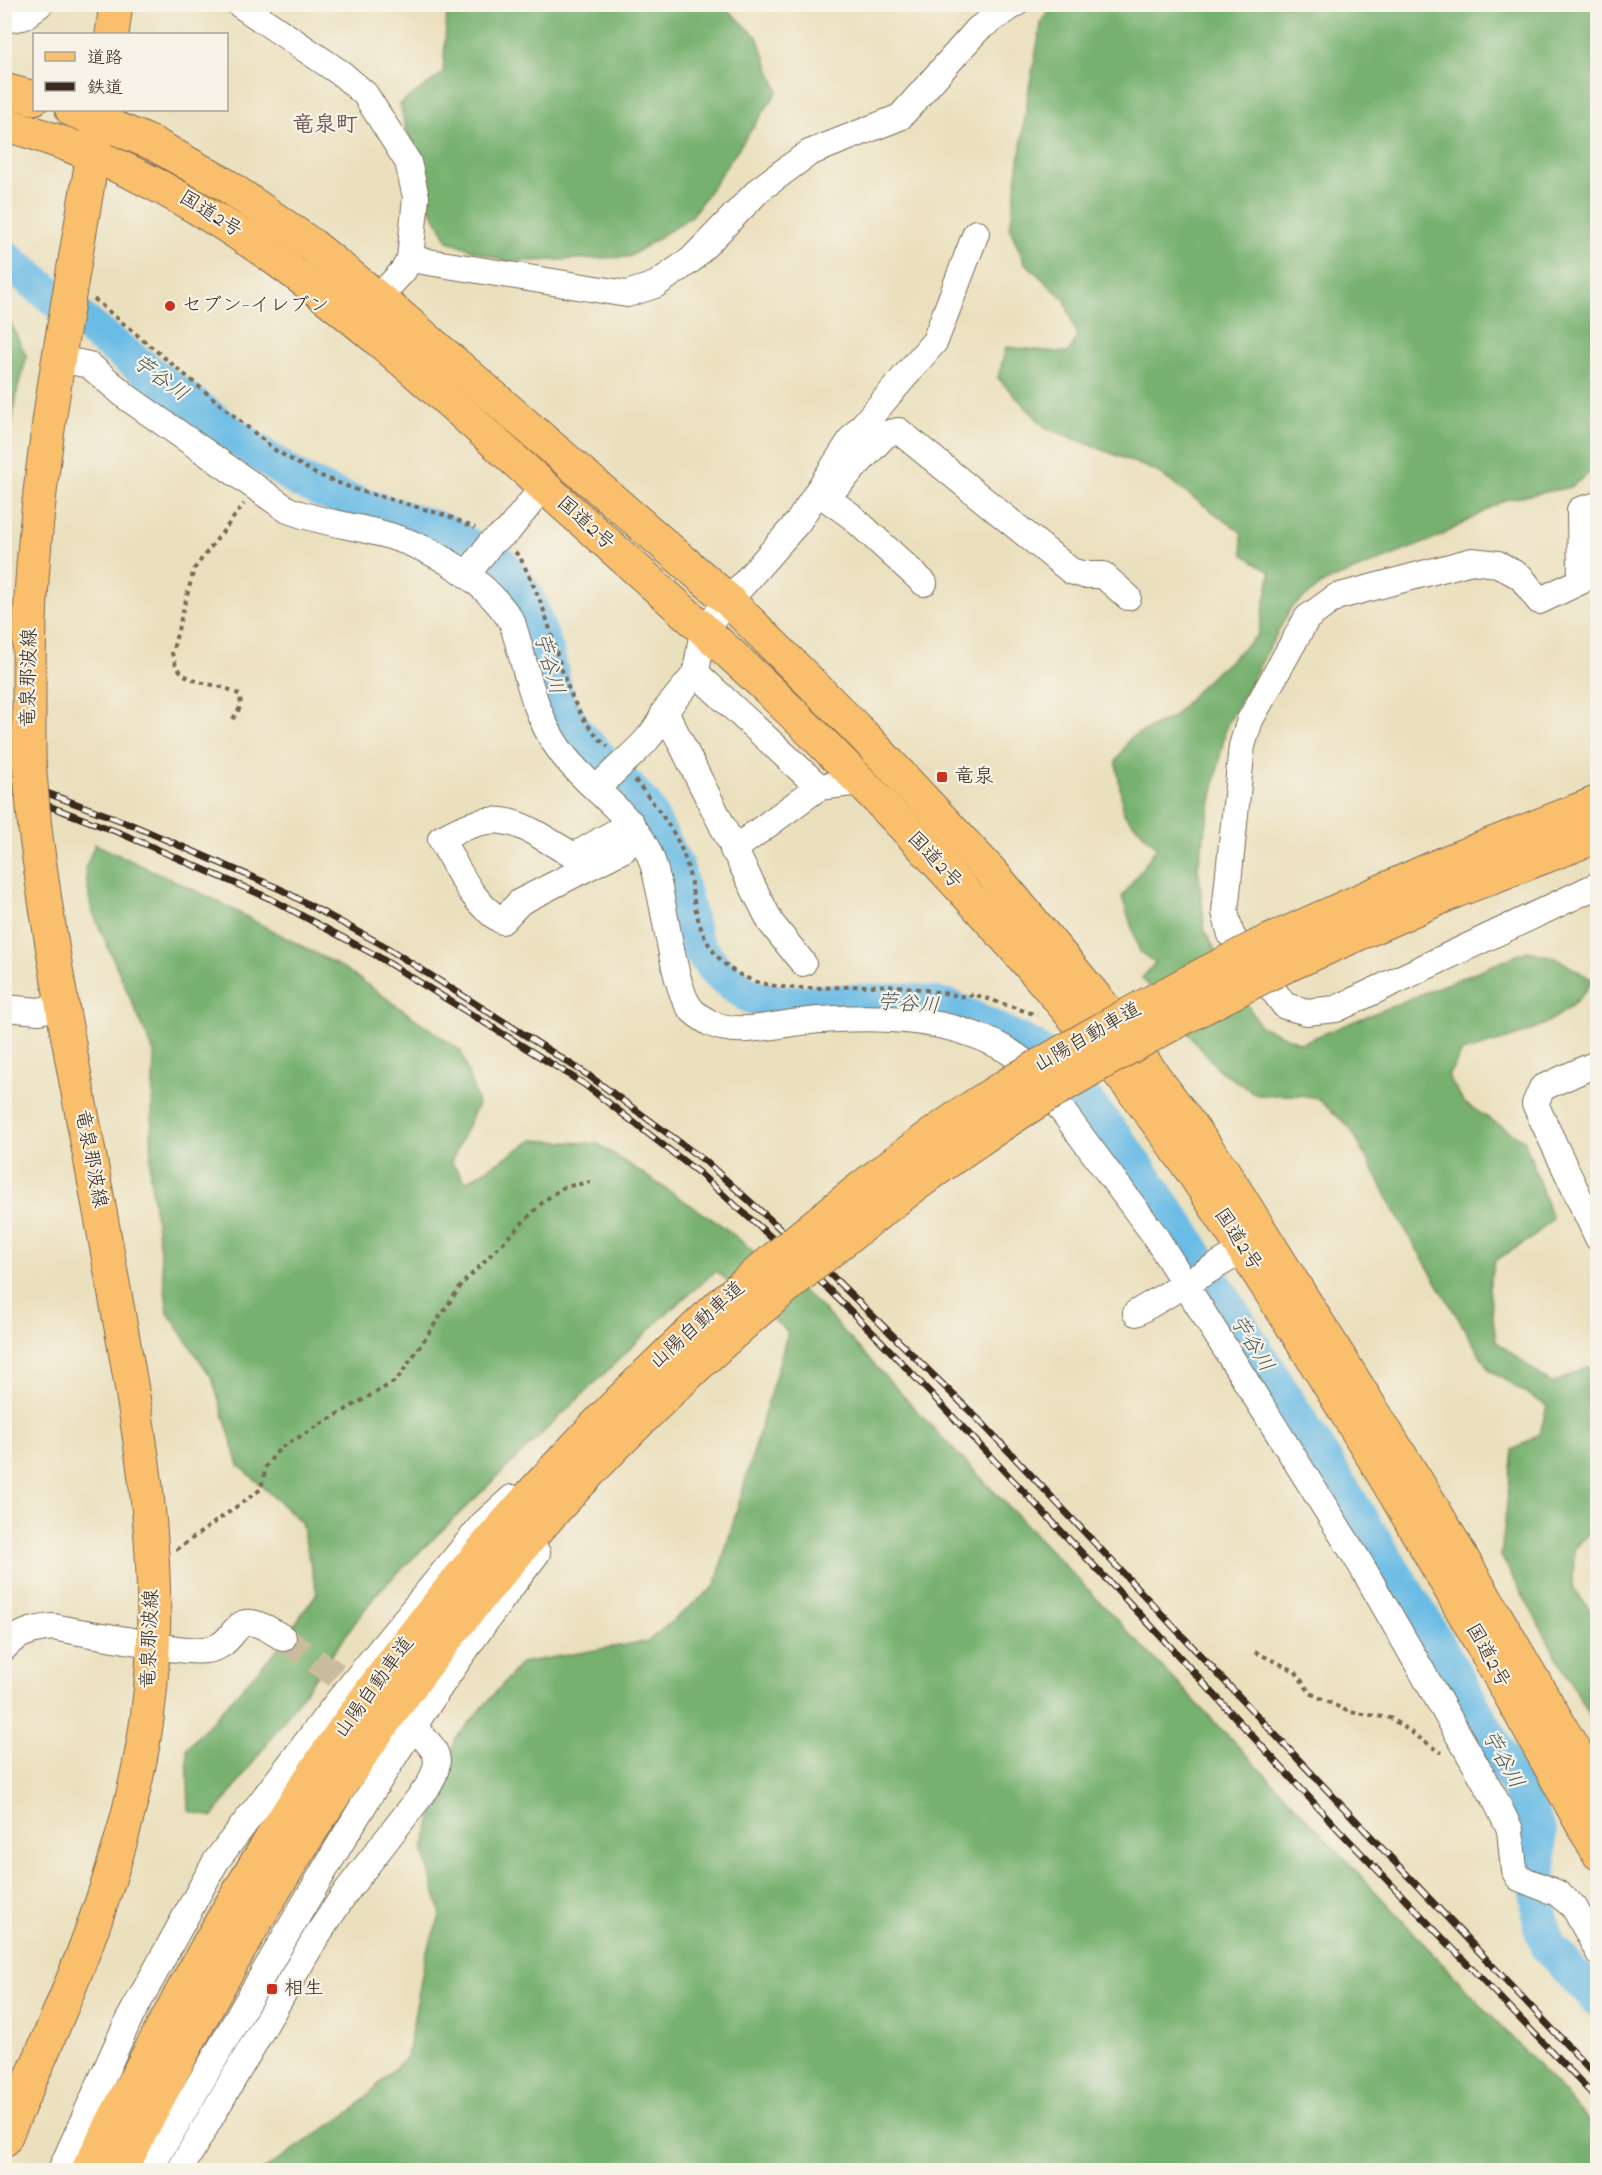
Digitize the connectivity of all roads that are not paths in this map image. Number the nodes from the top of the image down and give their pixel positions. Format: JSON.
{"nodes":[{"id":1,"x":40,"y":4,"type":"edge"},
{"id":2,"x":116,"y":4,"type":"edge"},
{"id":3,"x":240,"y":4,"type":"edge"},
{"id":4,"x":1015,"y":4,"type":"edge"},
{"id":5,"x":4,"y":20,"type":"edge"},
{"id":6,"x":112,"y":33,"type":"edge"},
{"id":7,"x":4,"y":90,"type":"edge"},
{"id":8,"x":33,"y":98,"type":"edge"},
{"id":9,"x":90,"y":113,"type":"edge"},
{"id":10,"x":4,"y":124,"type":"edge"},
{"id":11,"x":93,"y":156,"type":"junction"},
{"id":12,"x":976,"y":233,"type":"dead end"},
{"id":13,"x":410,"y":259,"type":"junction"},
{"id":14,"x":378,"y":298,"type":"junction"},
{"id":15,"x":62,"y":344,"type":"junction"},
{"id":16,"x":543,"y":487,"type":"junction"},
{"id":17,"x":819,"y":495,"type":"junction"},
{"id":18,"x":1598,"y":506,"type":"edge"},
{"id":19,"x":469,"y":572,"type":"junction"},
{"id":20,"x":924,"y":583,"type":"dead end"},
{"id":21,"x":1128,"y":597,"type":"dead end"},
{"id":22,"x":727,"y":599,"type":"junction"},
{"id":23,"x":703,"y":630,"type":"junction"},
{"id":24,"x":696,"y":673,"type":"junction"},
{"id":25,"x":665,"y":711,"type":"junction"},
{"id":26,"x":860,"y":782,"type":"junction"},
{"id":27,"x":599,"y":787,"type":"junction"},
{"id":28,"x":819,"y":787,"type":"junction"},
{"id":29,"x":1598,"y":802,"type":"edge"},
{"id":30,"x":631,"y":823,"type":"junction"},
{"id":31,"x":1598,"y":836,"type":"edge"},
{"id":32,"x":624,"y":849,"type":"dead end"},
{"id":33,"x":733,"y":850,"type":"junction"},
{"id":34,"x":577,"y":863,"type":"junction"},
{"id":35,"x":1598,"y":885,"type":"edge"},
{"id":36,"x":1269,"y":957,"type":"junction"},
{"id":37,"x":803,"y":963,"type":"dead end"},
{"id":38,"x":62,"y":1006,"type":"junction"},
{"id":39,"x":4,"y":1008,"type":"edge"},
{"id":40,"x":1598,"y":1063,"type":"edge"},
{"id":41,"x":1596,"y":1232,"type":"edge"},
{"id":42,"x":1231,"y":1257,"type":"junction"},
{"id":43,"x":1188,"y":1283,"type":"junction"},
{"id":44,"x":1136,"y":1313,"type":"dead end"},
{"id":45,"x":634,"y":1405,"type":"junction"},
{"id":46,"x":283,"y":1638,"type":"tunnel mouth"},
{"id":47,"x":154,"y":1645,"type":"junction"},
{"id":48,"x":4,"y":1648,"type":"edge"},
{"id":49,"x":421,"y":1735,"type":"dead end"},
{"id":50,"x":1598,"y":1791,"type":"edge"},
{"id":51,"x":1598,"y":1853,"type":"edge"},
{"id":52,"x":1598,"y":1951,"type":"edge"},
{"id":53,"x":4,"y":2140,"type":"edge"},
{"id":54,"x":61,"y":2170,"type":"edge"},
{"id":55,"x":88,"y":2170,"type":"edge"},
{"id":56,"x":121,"y":2170,"type":"edge"},
{"id":57,"x":148,"y":2170,"type":"edge"},
{"id":58,"x":180,"y":2170,"type":"edge"}],
"edges":[{"from":1,"to":5,"type":"street"},
{"from":2,"to":6,"type":"main road"},
{"from":3,"to":13,"type":"street"},
{"from":4,"to":13,"type":"street"},
{"from":7,"to":8,"type":"main road"},
{"from":9,"to":11,"type":"main road","name":"竜泉那波線"},
{"from":9,"to":14,"type":"main road","name":"国道2号"},
{"from":10,"to":11,"type":"main road","name":"国道2号"},
{"from":11,"to":15,"type":"main road","name":"竜泉那波線"},
{"from":11,"to":16,"type":"main road","name":"国道2号"},
{"from":12,"to":17,"type":"street"},
{"from":13,"to":14,"type":"street"},
{"from":14,"to":22,"type":"main road","name":"国道2号"},
{"from":15,"to":19,"type":"street"},
{"from":15,"to":38,"type":"main road","name":"竜泉那波線","bridge":true},
{"from":16,"to":19,"type":"street"},
{"from":16,"to":23,"type":"main road","name":"国道2号"},
{"from":17,"to":20,"type":"street"},
{"from":17,"to":21,"type":"street"},
{"from":17,"to":22,"type":"street"},
{"from":18,"to":35,"type":"street"},
{"from":19,"to":27,"type":"street"},
{"from":22,"to":23,"type":"street"},
{"from":22,"to":50,"type":"main road","name":"国道2号"},
{"from":23,"to":24,"type":"street"},
{"from":23,"to":26,"type":"main road","name":"国道2号"},
{"from":24,"to":25,"type":"street"},
{"from":24,"to":28,"type":"street"},
{"from":25,"to":27,"type":"street"},
{"from":25,"to":33,"type":"street"},
{"from":26,"to":28,"type":"street"},
{"from":26,"to":42,"type":"main road","name":"国道2号"},
{"from":27,"to":30,"type":"street"},
{"from":28,"to":33,"type":"street"},
{"from":29,"to":36,"type":"main road","name":"山陽自動車道"},
{"from":30,"to":34,"type":"street"},
{"from":30,"to":43,"type":"street"},
{"from":31,"to":36,"type":"main road","name":"山陽自動車道"},
{"from":32,"to":34,"type":"street"},
{"from":33,"to":37,"type":"street"},
{"from":34,"to":34,"type":"street"},
{"from":36,"to":45,"type":"main road","name":"山陽自動車道","bridge":true},
{"from":38,"to":39,"type":"street"},
{"from":38,"to":47,"type":"main road","name":"竜泉那波線"},
{"from":40,"to":41,"type":"street"},
{"from":42,"to":43,"type":"street"},
{"from":42,"to":51,"type":"main road","name":"国道2号"},
{"from":43,"to":44,"type":"street"},
{"from":43,"to":52,"type":"street"},
{"from":45,"to":54,"type":"street"},
{"from":45,"to":55,"type":"main road","name":"山陽自動車道"},
{"from":45,"to":56,"type":"main road","name":"山陽自動車道"},
{"from":45,"to":57,"type":"street"},
{"from":46,"to":47,"type":"street"},
{"from":47,"to":48,"type":"street"},
{"from":47,"to":53,"type":"main road","name":"竜泉那波線"},
{"from":49,"to":58,"type":"street"}]}
